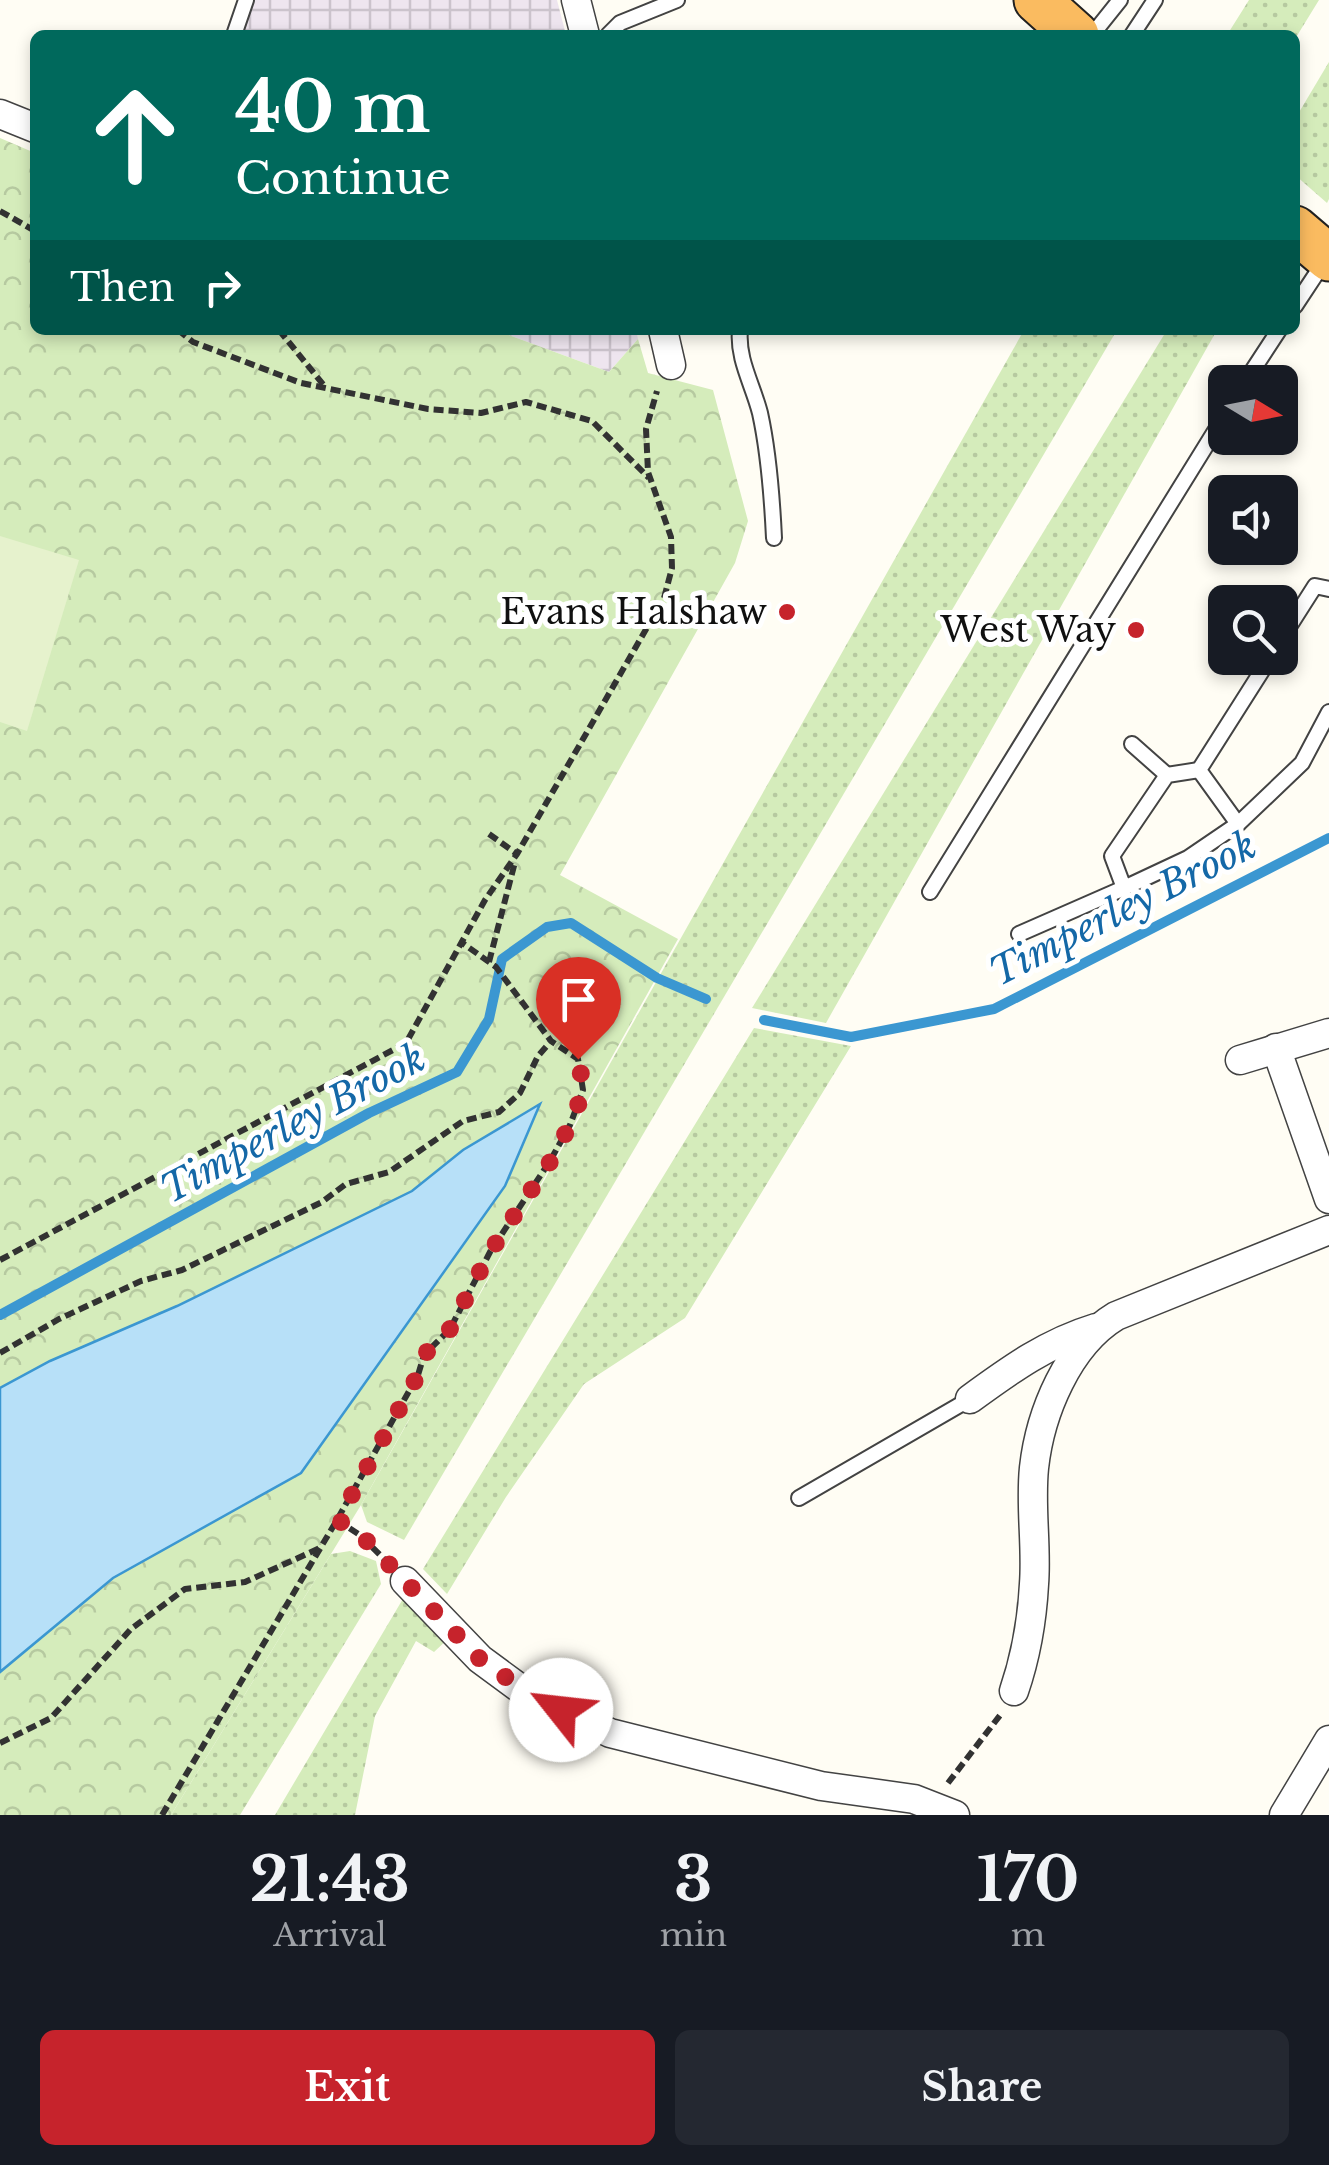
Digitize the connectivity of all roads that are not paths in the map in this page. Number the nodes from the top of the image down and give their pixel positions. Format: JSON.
{"nodes":[{"id":1,"x":246,"y":0,"type":"edge"},
{"id":2,"x":576,"y":0,"type":"edge"},
{"id":3,"x":677,"y":0,"type":"edge"},
{"id":4,"x":1037,"y":0,"type":"edge"},
{"id":5,"x":1120,"y":0,"type":"edge"},
{"id":6,"x":1156,"y":0,"type":"edge"},
{"id":7,"x":236,"y":30,"type":"edge"},
{"id":8,"x":584,"y":30,"type":"edge"},
{"id":9,"x":613,"y":30,"type":"edge"},
{"id":10,"x":1070,"y":30,"type":"edge"},
{"id":11,"x":1096,"y":30,"type":"edge"},
{"id":12,"x":1135,"y":30,"type":"edge"},
{"id":13,"x":0,"y":114,"type":"edge"},
{"id":14,"x":30,"y":126,"type":"edge"},
{"id":15,"x":1317,"y":248,"type":"edge"},
{"id":16,"x":1300,"y":293,"type":"edge"},
{"id":17,"x":663,"y":335,"type":"edge"},
{"id":18,"x":739,"y":335,"type":"edge"},
{"id":19,"x":1275,"y":335,"type":"edge"},
{"id":20,"x":671,"y":365,"type":"road end"},
{"id":21,"x":1256,"y":365,"type":"edge"},
{"id":22,"x":1208,"y":442,"type":"edge"},
{"id":23,"x":774,"y":538,"type":"dead end"},
{"id":24,"x":1329,"y":589,"type":"edge"},
{"id":25,"x":1298,"y":613,"type":"edge"},
{"id":26,"x":1259,"y":675,"type":"edge"},
{"id":27,"x":1329,"y":712,"type":"edge"},
{"id":28,"x":1132,"y":744,"type":"dead end"},
{"id":29,"x":1199,"y":770,"type":"junction"},
{"id":30,"x":1168,"y":776,"type":"junction"},
{"id":31,"x":1238,"y":824,"type":"junction"},
{"id":32,"x":1124,"y":888,"type":"junction"},
{"id":33,"x":930,"y":892,"type":"dead end"},
{"id":34,"x":1019,"y":934,"type":"dead end"},
{"id":35,"x":1329,"y":1032,"type":"edge"},
{"id":36,"x":1276,"y":1048,"type":"junction"},
{"id":37,"x":1240,"y":1060,"type":"dead end"},
{"id":38,"x":1329,"y":1199,"type":"edge"},
{"id":39,"x":1329,"y":1230,"type":"edge"},
{"id":40,"x":1096,"y":1328,"type":"junction"},
{"id":41,"x":970,"y":1399,"type":"joint"},
{"id":42,"x":799,"y":1498,"type":"dead end"},
{"id":43,"x":405,"y":1581,"type":"road end"},
{"id":44,"x":1014,"y":1691,"type":"road end"},
{"id":45,"x":1329,"y":1740,"type":"edge"},
{"id":46,"x":944,"y":1810,"type":"edge"},
{"id":47,"x":1284,"y":1815,"type":"edge"}],
"edges":[{"from":1,"to":7,"type":"lane"},
{"from":2,"to":8,"type":"street"},
{"from":3,"to":9,"type":"lane"},
{"from":4,"to":10,"type":"highway"},
{"from":5,"to":11,"type":"lane"},
{"from":6,"to":12,"type":"lane"},
{"from":13,"to":14,"type":"street"},
{"from":15,"to":16,"type":"lane"},
{"from":17,"to":20,"type":"street"},
{"from":18,"to":23,"type":"lane"},
{"from":19,"to":21,"type":"lane"},
{"from":22,"to":33,"type":"lane"},
{"from":24,"to":25,"type":"lane"},
{"from":26,"to":29,"type":"lane"},
{"from":27,"to":31,"type":"lane"},
{"from":28,"to":30,"type":"lane"},
{"from":29,"to":30,"type":"lane"},
{"from":29,"to":31,"type":"lane"},
{"from":30,"to":32,"type":"lane"},
{"from":31,"to":32,"type":"lane"},
{"from":32,"to":34,"type":"lane"},
{"from":35,"to":36,"type":"street"},
{"from":36,"to":37,"type":"street"},
{"from":36,"to":38,"type":"street"},
{"from":39,"to":40,"type":"street"},
{"from":40,"to":41,"type":"street"},
{"from":40,"to":44,"type":"street"},
{"from":41,"to":42,"type":"lane"},
{"from":43,"to":46,"type":"street"},
{"from":45,"to":47,"type":"street"}]}
